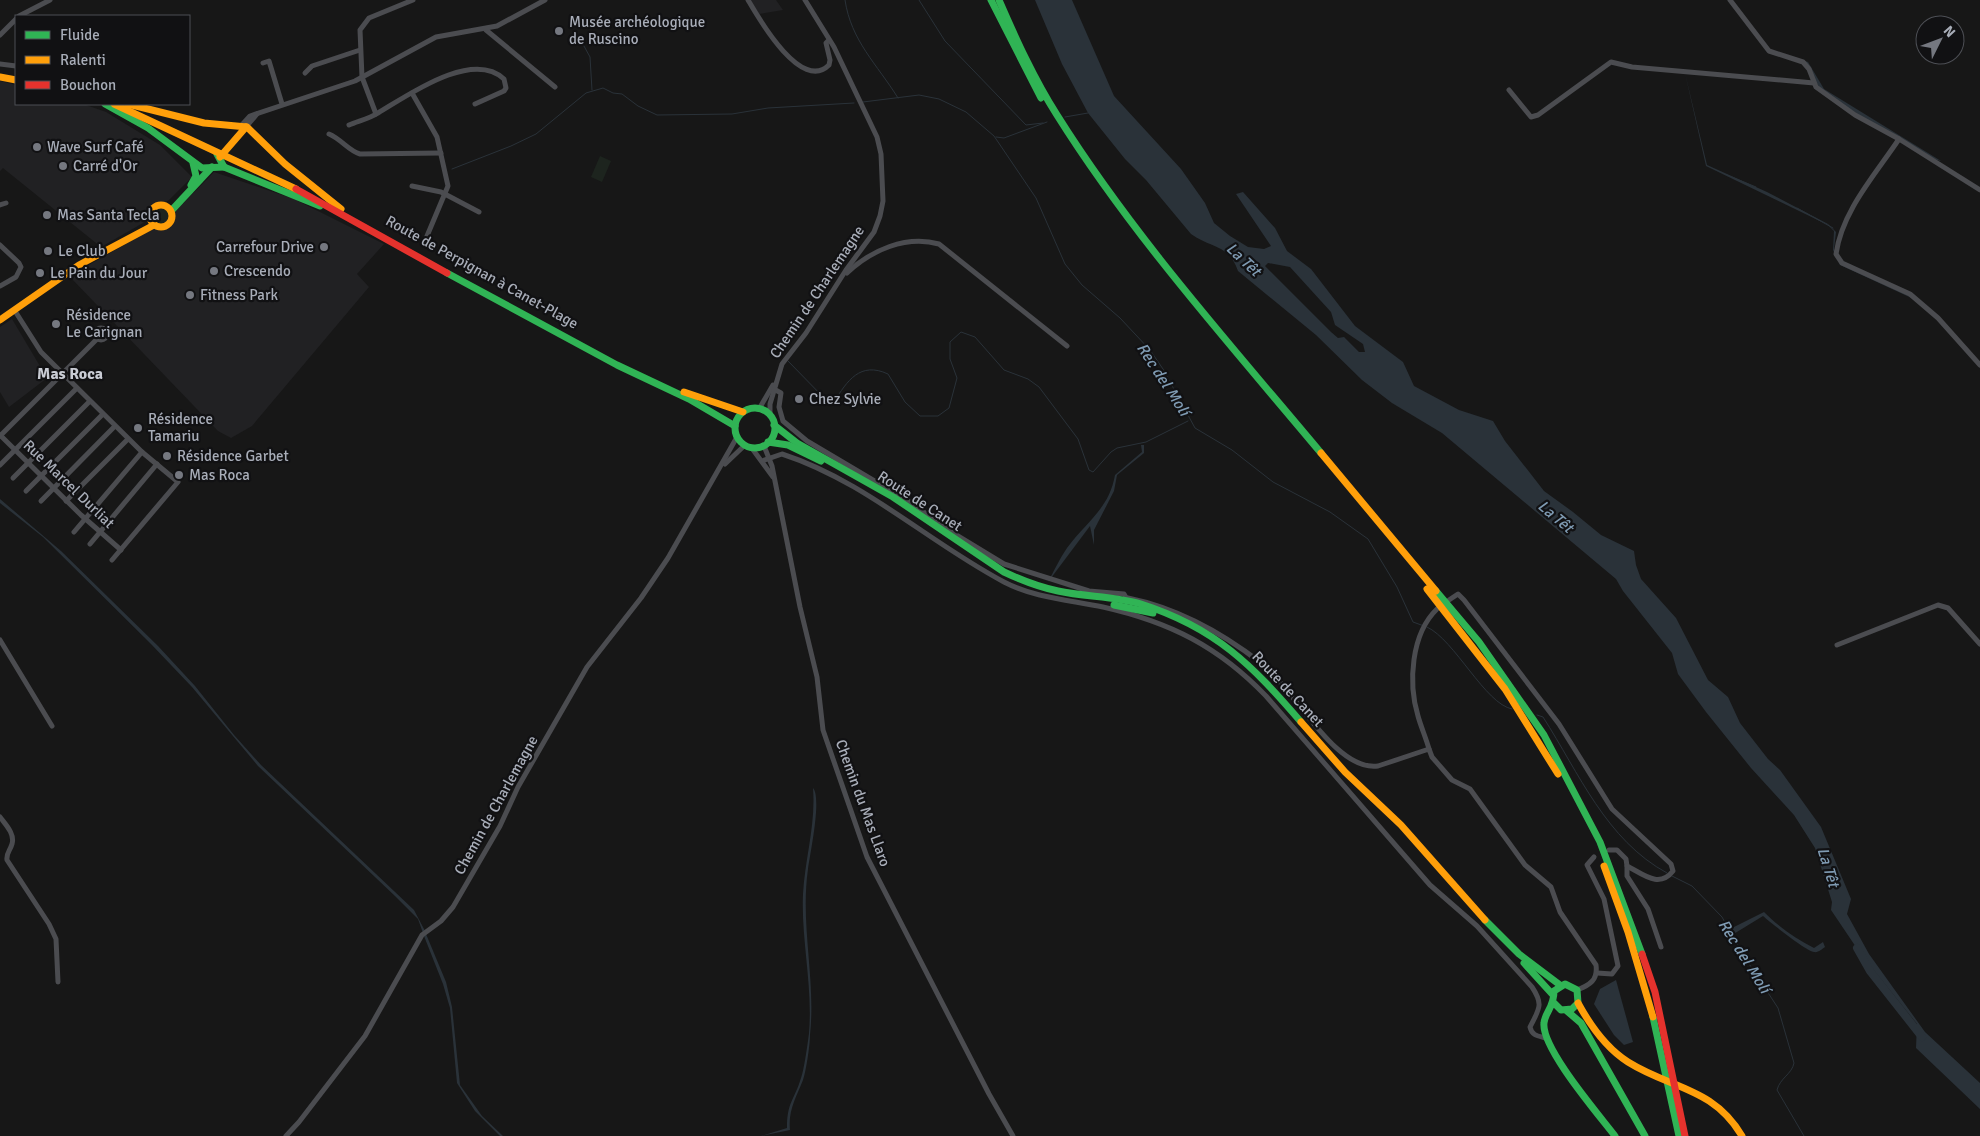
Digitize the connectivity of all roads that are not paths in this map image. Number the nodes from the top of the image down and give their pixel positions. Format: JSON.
{"nodes":[{"id":1,"x":50,"y":0,"type":"edge"},
{"id":2,"x":413,"y":0,"type":"edge"},
{"id":3,"x":545,"y":0,"type":"edge"},
{"id":4,"x":748,"y":0,"type":"edge"},
{"id":5,"x":805,"y":0,"type":"edge"},
{"id":6,"x":991,"y":0,"type":"edge"},
{"id":7,"x":999,"y":0,"type":"edge"},
{"id":8,"x":1730,"y":0,"type":"edge"},
{"id":9,"x":21,"y":15,"type":"edge"},
{"id":10,"x":15,"y":19,"type":"edge"},
{"id":11,"x":486,"y":30,"type":"junction"},
{"id":12,"x":0,"y":35,"type":"edge"},
{"id":13,"x":829,"y":40,"type":"junction"},
{"id":14,"x":360,"y":50,"type":"junction"},
{"id":15,"x":263,"y":63,"type":"dead end"},
{"id":16,"x":0,"y":64,"type":"edge"},
{"id":17,"x":15,"y":66,"type":"edge"},
{"id":18,"x":0,"y":73,"type":"edge"},
{"id":19,"x":305,"y":73,"type":"dead end"},
{"id":20,"x":15,"y":75,"type":"edge"},
{"id":21,"x":0,"y":77,"type":"edge"},
{"id":22,"x":362,"y":77,"type":"junction"},
{"id":23,"x":15,"y":80,"type":"edge"},
{"id":24,"x":1814,"y":83,"type":"junction"},
{"id":25,"x":555,"y":87,"type":"dead end"},
{"id":26,"x":1509,"y":90,"type":"dead end"},
{"id":27,"x":412,"y":93,"type":"junction"},
{"id":28,"x":282,"y":104,"type":"junction"},
{"id":29,"x":475,"y":104,"type":"dead end"},
{"id":30,"x":107,"y":105,"type":"edge"},
{"id":31,"x":116,"y":105,"type":"edge"},
{"id":32,"x":123,"y":105,"type":"edge"},
{"id":33,"x":131,"y":105,"type":"edge"},
{"id":34,"x":376,"y":114,"type":"junction"},
{"id":35,"x":349,"y":125,"type":"dead end"},
{"id":36,"x":236,"y":132,"type":"junction"},
{"id":37,"x":328,"y":134,"type":"dead end"},
{"id":38,"x":1899,"y":139,"type":"junction"},
{"id":39,"x":212,"y":146,"type":"junction"},
{"id":40,"x":441,"y":153,"type":"junction"},
{"id":41,"x":218,"y":156,"type":"junction"},
{"id":42,"x":232,"y":156,"type":"junction"},
{"id":43,"x":193,"y":162,"type":"junction"},
{"id":44,"x":224,"y":167,"type":"junction"},
{"id":45,"x":208,"y":169,"type":"junction"},
{"id":46,"x":412,"y":186,"type":"dead end"},
{"id":47,"x":190,"y":187,"type":"junction"},
{"id":48,"x":1980,"y":190,"type":"edge"},
{"id":49,"x":446,"y":195,"type":"junction"},
{"id":50,"x":6,"y":203,"type":"dead end"},
{"id":51,"x":0,"y":205,"type":"edge"},
{"id":52,"x":341,"y":208,"type":"junction"},
{"id":53,"x":168,"y":209,"type":"junction"},
{"id":54,"x":479,"y":212,"type":"dead end"},
{"id":55,"x":152,"y":222,"type":"junction"},
{"id":56,"x":359,"y":223,"type":"junction"},
{"id":57,"x":427,"y":242,"type":"dead end"},
{"id":58,"x":0,"y":245,"type":"edge"},
{"id":59,"x":840,"y":280,"type":"junction"},
{"id":60,"x":0,"y":286,"type":"edge"},
{"id":61,"x":15,"y":311,"type":"junction"},
{"id":62,"x":0,"y":320,"type":"edge"},
{"id":63,"x":97,"y":338,"type":"dead end"},
{"id":64,"x":1067,"y":346,"type":"dead end"},
{"id":65,"x":1980,"y":365,"type":"edge"},
{"id":66,"x":62,"y":373,"type":"junction"},
{"id":67,"x":77,"y":388,"type":"junction"},
{"id":68,"x":773,"y":388,"type":"junction"},
{"id":69,"x":90,"y":401,"type":"junction"},
{"id":70,"x":759,"y":409,"type":"junction"},
{"id":71,"x":743,"y":412,"type":"junction"},
{"id":72,"x":102,"y":414,"type":"junction"},
{"id":73,"x":770,"y":416,"type":"junction"},
{"id":74,"x":774,"y":424,"type":"junction"},
{"id":75,"x":115,"y":426,"type":"junction"},
{"id":76,"x":735,"y":426,"type":"junction"},
{"id":77,"x":0,"y":435,"type":"edge"},
{"id":78,"x":737,"y":437,"type":"junction"},
{"id":79,"x":128,"y":439,"type":"junction"},
{"id":80,"x":766,"y":444,"type":"junction"},
{"id":81,"x":748,"y":446,"type":"junction"},
{"id":82,"x":15,"y":450,"type":"junction"},
{"id":83,"x":142,"y":452,"type":"junction"},
{"id":84,"x":768,"y":460,"type":"junction"},
{"id":85,"x":762,"y":461,"type":"junction"},
{"id":86,"x":28,"y":463,"type":"junction"},
{"id":87,"x":157,"y":464,"type":"junction"},
{"id":88,"x":0,"y":465,"type":"edge"},
{"id":89,"x":717,"y":474,"type":"junction"},
{"id":90,"x":41,"y":476,"type":"junction"},
{"id":91,"x":13,"y":478,"type":"dead end"},
{"id":92,"x":774,"y":480,"type":"junction"},
{"id":93,"x":53,"y":488,"type":"junction"},
{"id":94,"x":26,"y":491,"type":"dead end"},
{"id":95,"x":41,"y":501,"type":"dead end"},
{"id":96,"x":66,"y":501,"type":"junction"},
{"id":97,"x":85,"y":519,"type":"junction"},
{"id":98,"x":74,"y":532,"type":"dead end"},
{"id":99,"x":100,"y":532,"type":"junction"},
{"id":100,"x":90,"y":544,"type":"dead end"},
{"id":101,"x":121,"y":550,"type":"junction"},
{"id":102,"x":112,"y":560,"type":"dead end"},
{"id":103,"x":1127,"y":600,"type":"junction"},
{"id":104,"x":1449,"y":600,"type":"dead end"},
{"id":105,"x":1437,"y":609,"type":"dead end"},
{"id":106,"x":0,"y":640,"type":"edge"},
{"id":107,"x":1980,"y":644,"type":"edge"},
{"id":108,"x":1837,"y":645,"type":"dead end"},
{"id":109,"x":52,"y":726,"type":"dead end"},
{"id":110,"x":1429,"y":750,"type":"junction"},
{"id":111,"x":0,"y":817,"type":"edge"},
{"id":112,"x":1609,"y":850,"type":"dead end"},
{"id":113,"x":1594,"y":857,"type":"dead end"},
{"id":114,"x":1627,"y":866,"type":"junction"},
{"id":115,"x":1661,"y":947,"type":"dead end"},
{"id":116,"x":1597,"y":974,"type":"junction"},
{"id":117,"x":58,"y":982,"type":"dead end"},
{"id":118,"x":1560,"y":985,"type":"junction"},
{"id":119,"x":1577,"y":990,"type":"junction"},
{"id":120,"x":1553,"y":999,"type":"junction"},
{"id":121,"x":1578,"y":1003,"type":"junction"},
{"id":122,"x":1564,"y":1010,"type":"junction"},
{"id":123,"x":1546,"y":1038,"type":"junction"},
{"id":124,"x":286,"y":1136,"type":"edge"},
{"id":125,"x":1014,"y":1136,"type":"edge"},
{"id":126,"x":1615,"y":1136,"type":"edge"},
{"id":127,"x":1645,"y":1136,"type":"edge"},
{"id":128,"x":1678,"y":1136,"type":"edge"},
{"id":129,"x":1685,"y":1136,"type":"edge"},
{"id":130,"x":1742,"y":1136,"type":"edge"}],
"edges":[{"from":1,"to":9,"type":"street"},
{"from":2,"to":14,"type":"street"},
{"from":3,"to":11,"type":"street"},
{"from":4,"to":13,"type":"street"},
{"from":5,"to":13,"type":"street","name":"Chemin de Charlemagne"},
{"from":6,"to":128,"type":"main road"},
{"from":7,"to":129,"type":"main road"},
{"from":8,"to":24,"type":"street"},
{"from":10,"to":12,"type":"street"},
{"from":11,"to":22,"type":"street"},
{"from":11,"to":25,"type":"street"},
{"from":13,"to":59,"type":"street","name":"Chemin de Charlemagne"},
{"from":14,"to":19,"type":"street"},
{"from":14,"to":22,"type":"street"},
{"from":15,"to":28,"type":"street"},
{"from":16,"to":17,"type":"street"},
{"from":18,"to":20,"type":"main road"},
{"from":21,"to":23,"type":"main road"},
{"from":22,"to":28,"type":"street"},
{"from":22,"to":34,"type":"street"},
{"from":24,"to":26,"type":"street"},
{"from":24,"to":38,"type":"street"},
{"from":27,"to":29,"type":"street"},
{"from":27,"to":34,"type":"street"},
{"from":27,"to":40,"type":"street"},
{"from":28,"to":36,"type":"street"},
{"from":30,"to":43,"type":"main road"},
{"from":31,"to":39,"type":"main road"},
{"from":32,"to":39,"type":"main road"},
{"from":33,"to":36,"type":"main road"},
{"from":34,"to":35,"type":"street"},
{"from":36,"to":41,"type":"main road"},
{"from":36,"to":52,"type":"main road"},
{"from":37,"to":40,"type":"street"},
{"from":38,"to":48,"type":"street"},
{"from":38,"to":65,"type":"street"},
{"from":39,"to":42,"type":"main road","name":"Route de Perpignan à Canet-Plage"},
{"from":40,"to":49,"type":"street"},
{"from":41,"to":44,"type":"main road"},
{"from":41,"to":45,"type":"main road"},
{"from":42,"to":52,"type":"main road","name":"Route de Perpignan à Canet-Plage"},
{"from":42,"to":56,"type":"main road","name":"Route de Perpignan à Canet-Plage"},
{"from":43,"to":45,"type":"main road"},
{"from":43,"to":47,"type":"main road"},
{"from":44,"to":45,"type":"main road"},
{"from":44,"to":56,"type":"main road"},
{"from":45,"to":47,"type":"main road"},
{"from":45,"to":53,"type":"main road"},
{"from":46,"to":49,"type":"street"},
{"from":47,"to":53,"type":"main road"},
{"from":49,"to":54,"type":"street"},
{"from":49,"to":57,"type":"street"},
{"from":50,"to":51,"type":"street"},
{"from":52,"to":71,"type":"main road","name":"Route de Perpignan à Canet-Plage"},
{"from":53,"to":55,"type":"main road"},
{"from":53,"to":55,"type":"main road"},
{"from":55,"to":61,"type":"main road"},
{"from":56,"to":76,"type":"main road","name":"Route de Perpignan à Canet-Plage"},
{"from":58,"to":60,"type":"street"},
{"from":59,"to":64,"type":"street"},
{"from":59,"to":68,"type":"street","name":"Chemin de Charlemagne"},
{"from":61,"to":62,"type":"main road"},
{"from":61,"to":66,"type":"street"},
{"from":63,"to":66,"type":"street"},
{"from":66,"to":67,"type":"street"},
{"from":66,"to":77,"type":"street"},
{"from":67,"to":69,"type":"street"},
{"from":67,"to":82,"type":"street"},
{"from":68,"to":70,"type":"street","name":"Chemin de Charlemagne"},
{"from":68,"to":73,"type":"street","name":"Chemin de Charlemagne"},
{"from":68,"to":103,"type":"street"},
{"from":69,"to":72,"type":"street"},
{"from":69,"to":86,"type":"street"},
{"from":70,"to":71,"type":"main road"},
{"from":70,"to":73,"type":"main road"},
{"from":71,"to":76,"type":"main road"},
{"from":72,"to":75,"type":"street"},
{"from":72,"to":90,"type":"street"},
{"from":73,"to":74,"type":"main road"},
{"from":74,"to":80,"type":"main road"},
{"from":74,"to":103,"type":"main road","name":"Route de Canet"},
{"from":75,"to":79,"type":"street"},
{"from":75,"to":93,"type":"street"},
{"from":76,"to":78,"type":"main road"},
{"from":77,"to":82,"type":"street","name":"Rue Marcel Durliat"},
{"from":78,"to":81,"type":"main road"},
{"from":78,"to":89,"type":"street","name":"Chemin de Charlemagne"},
{"from":79,"to":83,"type":"street"},
{"from":79,"to":96,"type":"street"},
{"from":80,"to":81,"type":"main road"},
{"from":80,"to":84,"type":"street","name":"Chemin du Mas Llaro"},
{"from":80,"to":120,"type":"main road","name":"Route de Canet"},
{"from":81,"to":85,"type":"street"},
{"from":81,"to":89,"type":"street","name":"Chemin de Charlemagne"},
{"from":82,"to":86,"type":"street","name":"Rue Marcel Durliat"},
{"from":82,"to":88,"type":"street"},
{"from":83,"to":87,"type":"street"},
{"from":83,"to":97,"type":"street"},
{"from":84,"to":85,"type":"street"},
{"from":84,"to":92,"type":"street","name":"Chemin du Mas Llaro"},
{"from":84,"to":123,"type":"street"},
{"from":85,"to":92,"type":"street"},
{"from":86,"to":90,"type":"street","name":"Rue Marcel Durliat"},
{"from":86,"to":91,"type":"street"},
{"from":87,"to":99,"type":"street"},
{"from":87,"to":101,"type":"street"},
{"from":89,"to":124,"type":"street","name":"Chemin de Charlemagne"},
{"from":90,"to":93,"type":"street","name":"Rue Marcel Durliat"},
{"from":90,"to":94,"type":"street"},
{"from":92,"to":125,"type":"street","name":"Chemin du Mas Llaro"},
{"from":93,"to":95,"type":"street"},
{"from":93,"to":96,"type":"street","name":"Rue Marcel Durliat"},
{"from":96,"to":97,"type":"street","name":"Rue Marcel Durliat"},
{"from":97,"to":98,"type":"street"},
{"from":97,"to":99,"type":"street","name":"Rue Marcel Durliat"},
{"from":99,"to":100,"type":"street"},
{"from":99,"to":101,"type":"street","name":"Rue Marcel Durliat"},
{"from":101,"to":102,"type":"street"},
{"from":103,"to":110,"type":"street"},
{"from":103,"to":118,"type":"main road","name":"Route de Canet"},
{"from":104,"to":114,"type":"street"},
{"from":105,"to":110,"type":"street"},
{"from":106,"to":109,"type":"street"},
{"from":107,"to":108,"type":"street"},
{"from":110,"to":116,"type":"street"},
{"from":111,"to":117,"type":"street"},
{"from":112,"to":114,"type":"street"},
{"from":113,"to":116,"type":"street"},
{"from":114,"to":115,"type":"street"},
{"from":116,"to":119,"type":"street"},
{"from":118,"to":119,"type":"main road"},
{"from":118,"to":120,"type":"main road"},
{"from":119,"to":121,"type":"main road"},
{"from":120,"to":122,"type":"main road"},
{"from":120,"to":123,"type":"main road"},
{"from":121,"to":122,"type":"main road"},
{"from":121,"to":130,"type":"main road"},
{"from":122,"to":123,"type":"main road"},
{"from":122,"to":127,"type":"main road"},
{"from":123,"to":126,"type":"main road"}]}
